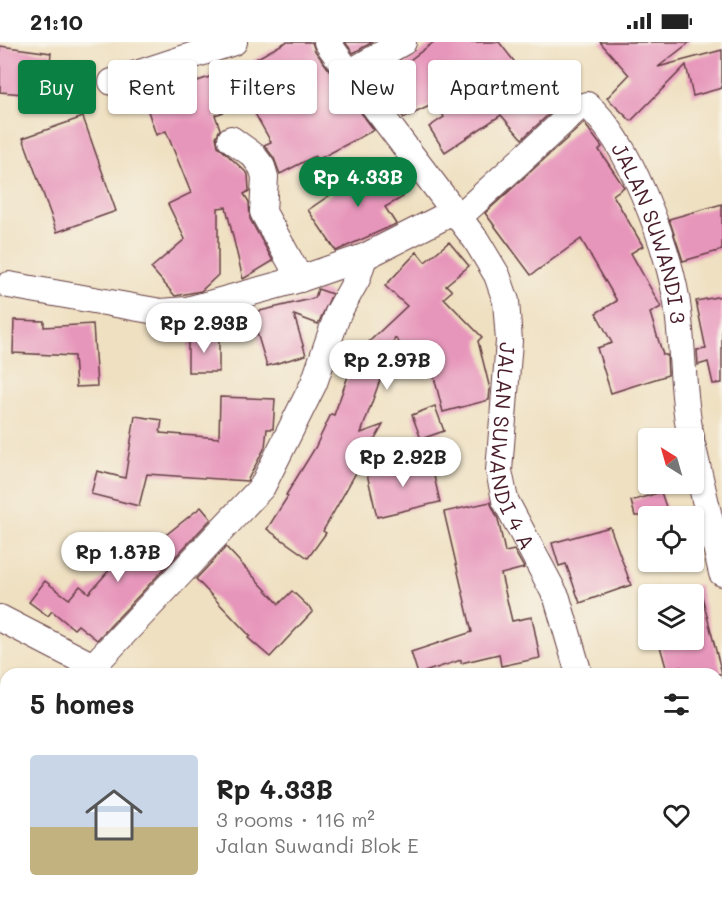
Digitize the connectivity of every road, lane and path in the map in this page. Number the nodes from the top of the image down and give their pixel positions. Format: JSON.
{"nodes":[{"id":1,"x":233,"y":42,"type":"edge"},
{"id":2,"x":327,"y":42,"type":"edge"},
{"id":3,"x":403,"y":42,"type":"edge"},
{"id":4,"x":179,"y":60,"type":"edge"},
{"id":5,"x":340,"y":60,"type":"edge"},
{"id":6,"x":372,"y":60,"type":"edge"},
{"id":7,"x":380,"y":114,"type":"edge"},
{"id":8,"x":231,"y":139,"type":"dead end"},
{"id":9,"x":456,"y":215,"type":"junction"},
{"id":10,"x":364,"y":257,"type":"junction"},
{"id":11,"x":300,"y":279,"type":"junction"},
{"id":12,"x":9,"y":285,"type":"dead end"},
{"id":13,"x":690,"y":428,"type":"edge"},
{"id":14,"x":704,"y":494,"type":"edge"},
{"id":15,"x":722,"y":573,"type":"edge"},
{"id":16,"x":0,"y":618,"type":"edge"},
{"id":17,"x":88,"y":668,"type":"edge"},
{"id":18,"x":94,"y":668,"type":"edge"},
{"id":19,"x":577,"y":668,"type":"edge"}],
"edges":[{"from":1,"to":4,"type":"street"},
{"from":2,"to":5,"type":"street","name":"JALAN SUWANDI 4 A"},
{"from":3,"to":6,"type":"street"},
{"from":7,"to":9,"type":"street","name":"JALAN SUWANDI 4 A"},
{"from":8,"to":11,"type":"street"},
{"from":9,"to":10,"type":"street"},
{"from":9,"to":13,"type":"street","name":"JALAN SUWANDI 3"},
{"from":9,"to":19,"type":"street","name":"JALAN SUWANDI 4 A"},
{"from":10,"to":11,"type":"street"},
{"from":10,"to":18,"type":"street"},
{"from":11,"to":12,"type":"street"},
{"from":14,"to":15,"type":"street"},
{"from":16,"to":17,"type":"street"}]}
